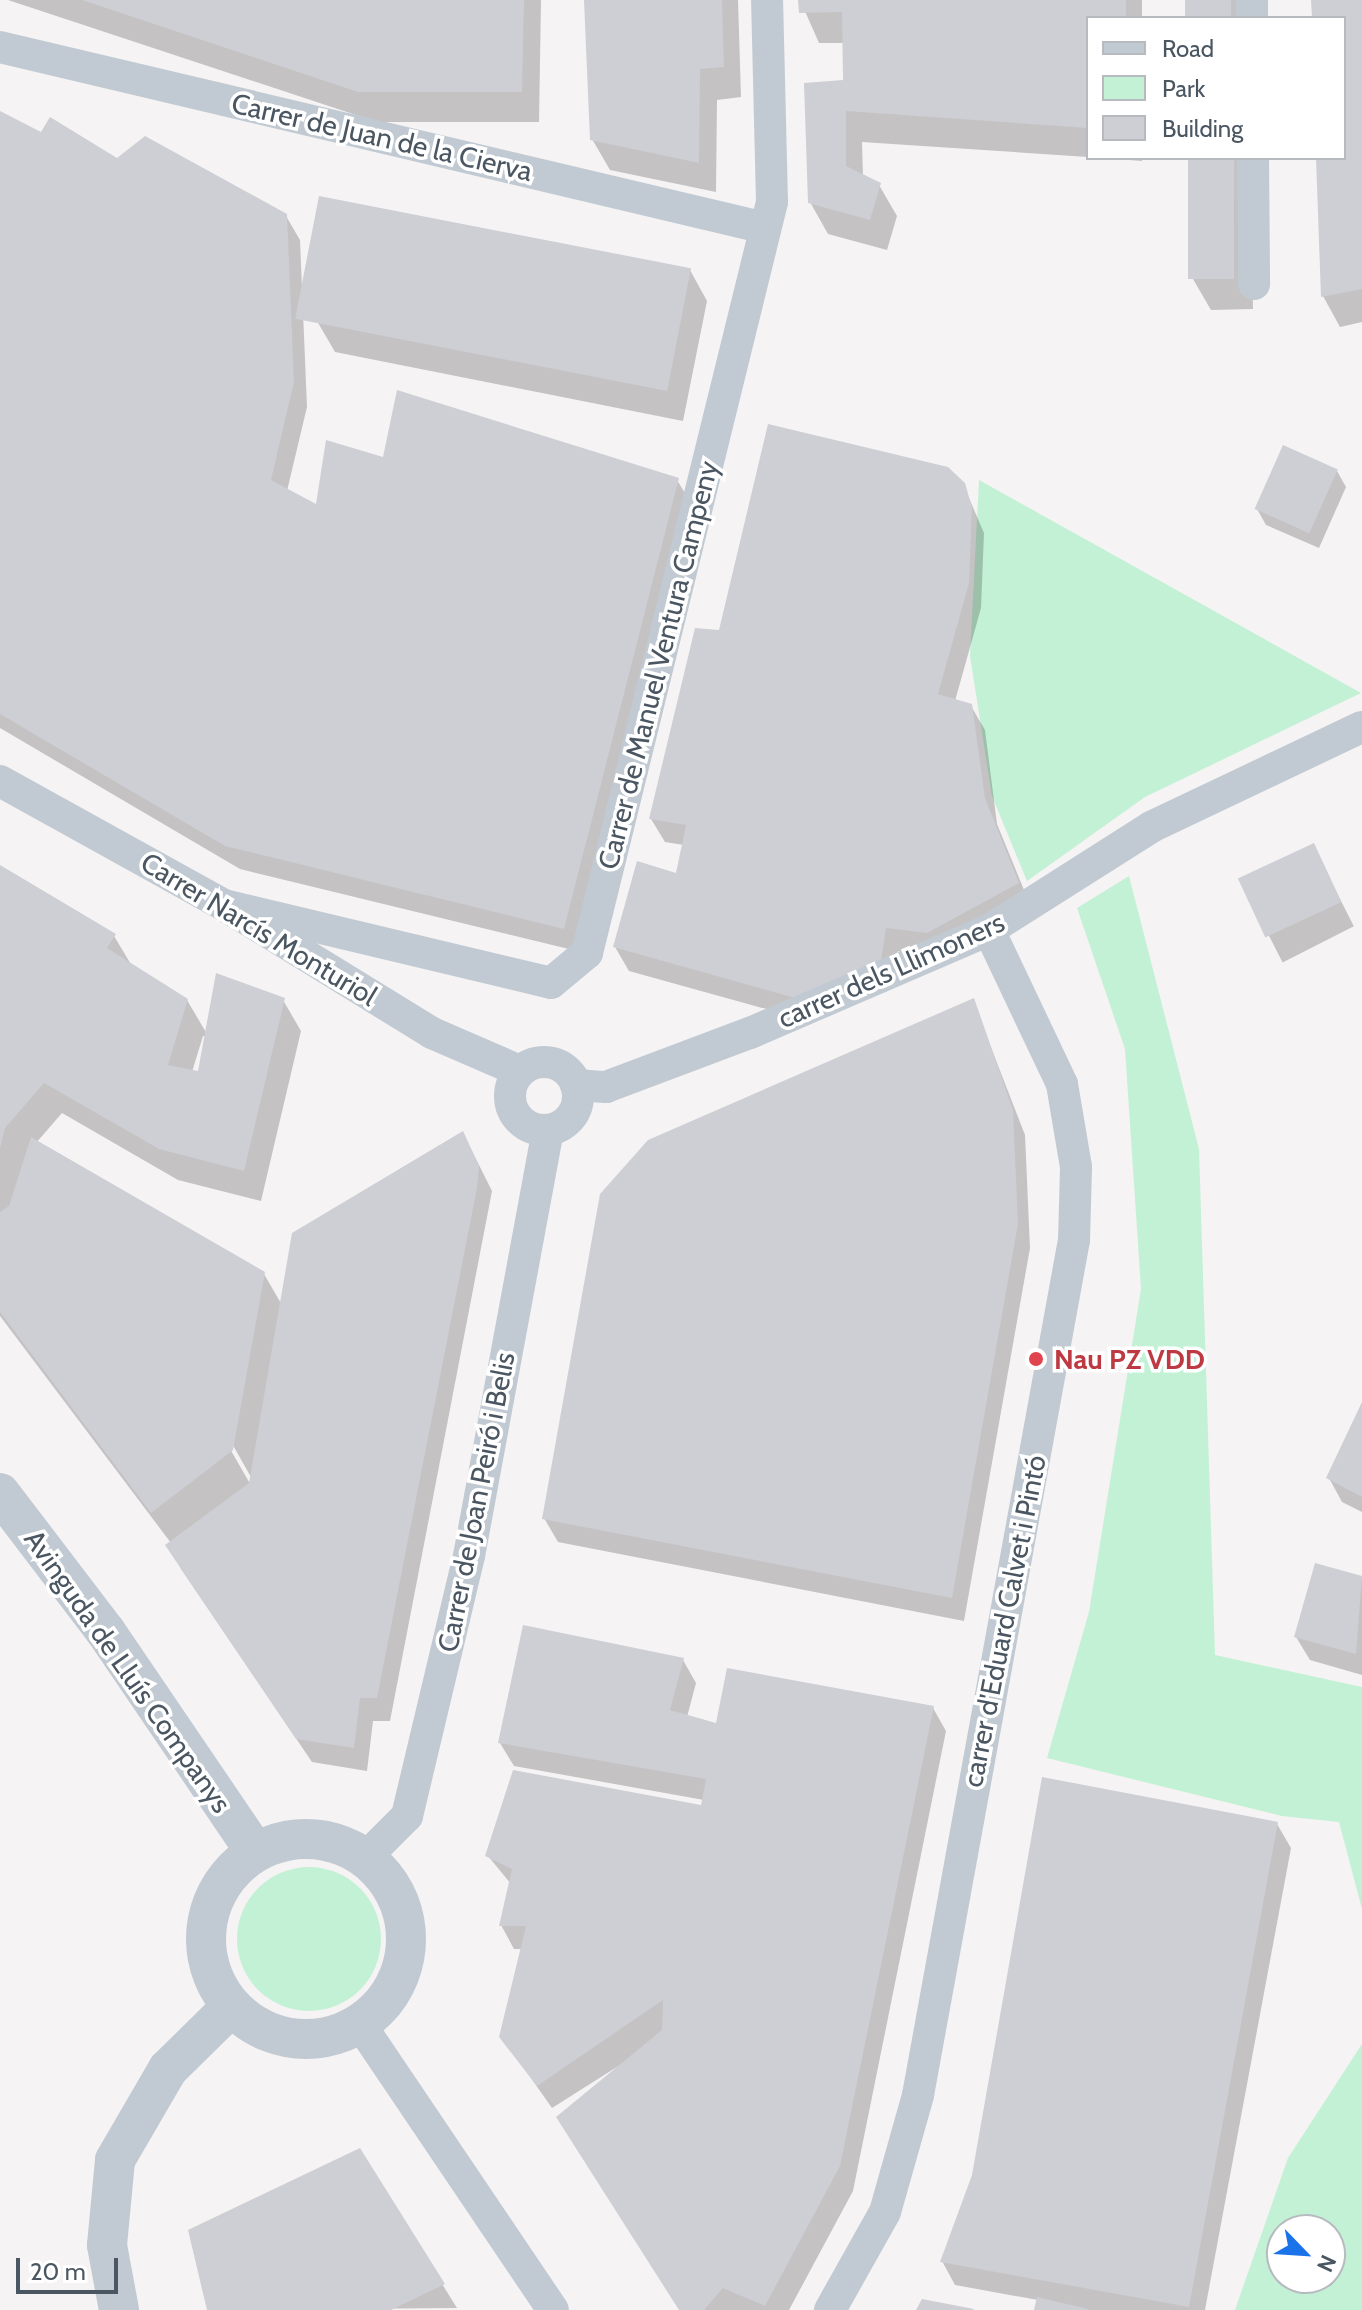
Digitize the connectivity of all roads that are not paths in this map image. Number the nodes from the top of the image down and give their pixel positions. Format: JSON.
{"nodes":[{"id":1,"x":767,"y":0,"type":"edge"},
{"id":2,"x":0,"y":47,"type":"edge"},
{"id":3,"x":1253,"y":160,"type":"edge"},
{"id":4,"x":765,"y":228,"type":"junction"},
{"id":5,"x":1254,"y":284,"type":"dead end"},
{"id":6,"x":1362,"y":727,"type":"edge"},
{"id":7,"x":0,"y":781,"type":"edge"},
{"id":8,"x":224,"y":905,"type":"junction"},
{"id":9,"x":989,"y":930,"type":"junction"},
{"id":10,"x":520,"y":1071,"type":"junction"},
{"id":11,"x":576,"y":1085,"type":"junction"},
{"id":12,"x":548,"y":1130,"type":"junction"},
{"id":13,"x":0,"y":1493,"type":"edge"},
{"id":14,"x":255,"y":1851,"type":"junction"},
{"id":15,"x":366,"y":1857,"type":"junction"},
{"id":16,"x":231,"y":2007,"type":"junction"},
{"id":17,"x":360,"y":2024,"type":"junction"},
{"id":18,"x":119,"y":2310,"type":"edge"},
{"id":19,"x":553,"y":2310,"type":"edge"},
{"id":20,"x":830,"y":2310,"type":"edge"}],
"edges":[{"from":1,"to":4,"type":"street","name":"Carrer de Manuel Ventura Campeny"},
{"from":2,"to":4,"type":"street","name":"Carrer de Juan de la Cierva"},
{"from":3,"to":5,"type":"street"},
{"from":4,"to":8,"type":"street","name":"Carrer de Manuel Ventura Campeny"},
{"from":6,"to":9,"type":"street","name":"carrer dels Llimoners"},
{"from":7,"to":8,"type":"street","name":"Carrer Narcís Monturiol"},
{"from":8,"to":10,"type":"street","name":"Carrer Narcís Monturiol"},
{"from":9,"to":11,"type":"street","name":"carrer dels Llimoners"},
{"from":9,"to":20,"type":"street","name":"carrer d'Eduard Calvet i Pintó"},
{"from":10,"to":11,"type":"street"},
{"from":10,"to":12,"type":"street"},
{"from":11,"to":12,"type":"street"},
{"from":12,"to":15,"type":"street","name":"Carrer de Joan Peiró i Belis"},
{"from":13,"to":14,"type":"street","name":"Avinguda de Lluís Companys"},
{"from":14,"to":15,"type":"street"},
{"from":14,"to":16,"type":"street"},
{"from":15,"to":17,"type":"street"},
{"from":16,"to":17,"type":"street"},
{"from":16,"to":18,"type":"street"},
{"from":17,"to":19,"type":"street"}]}
